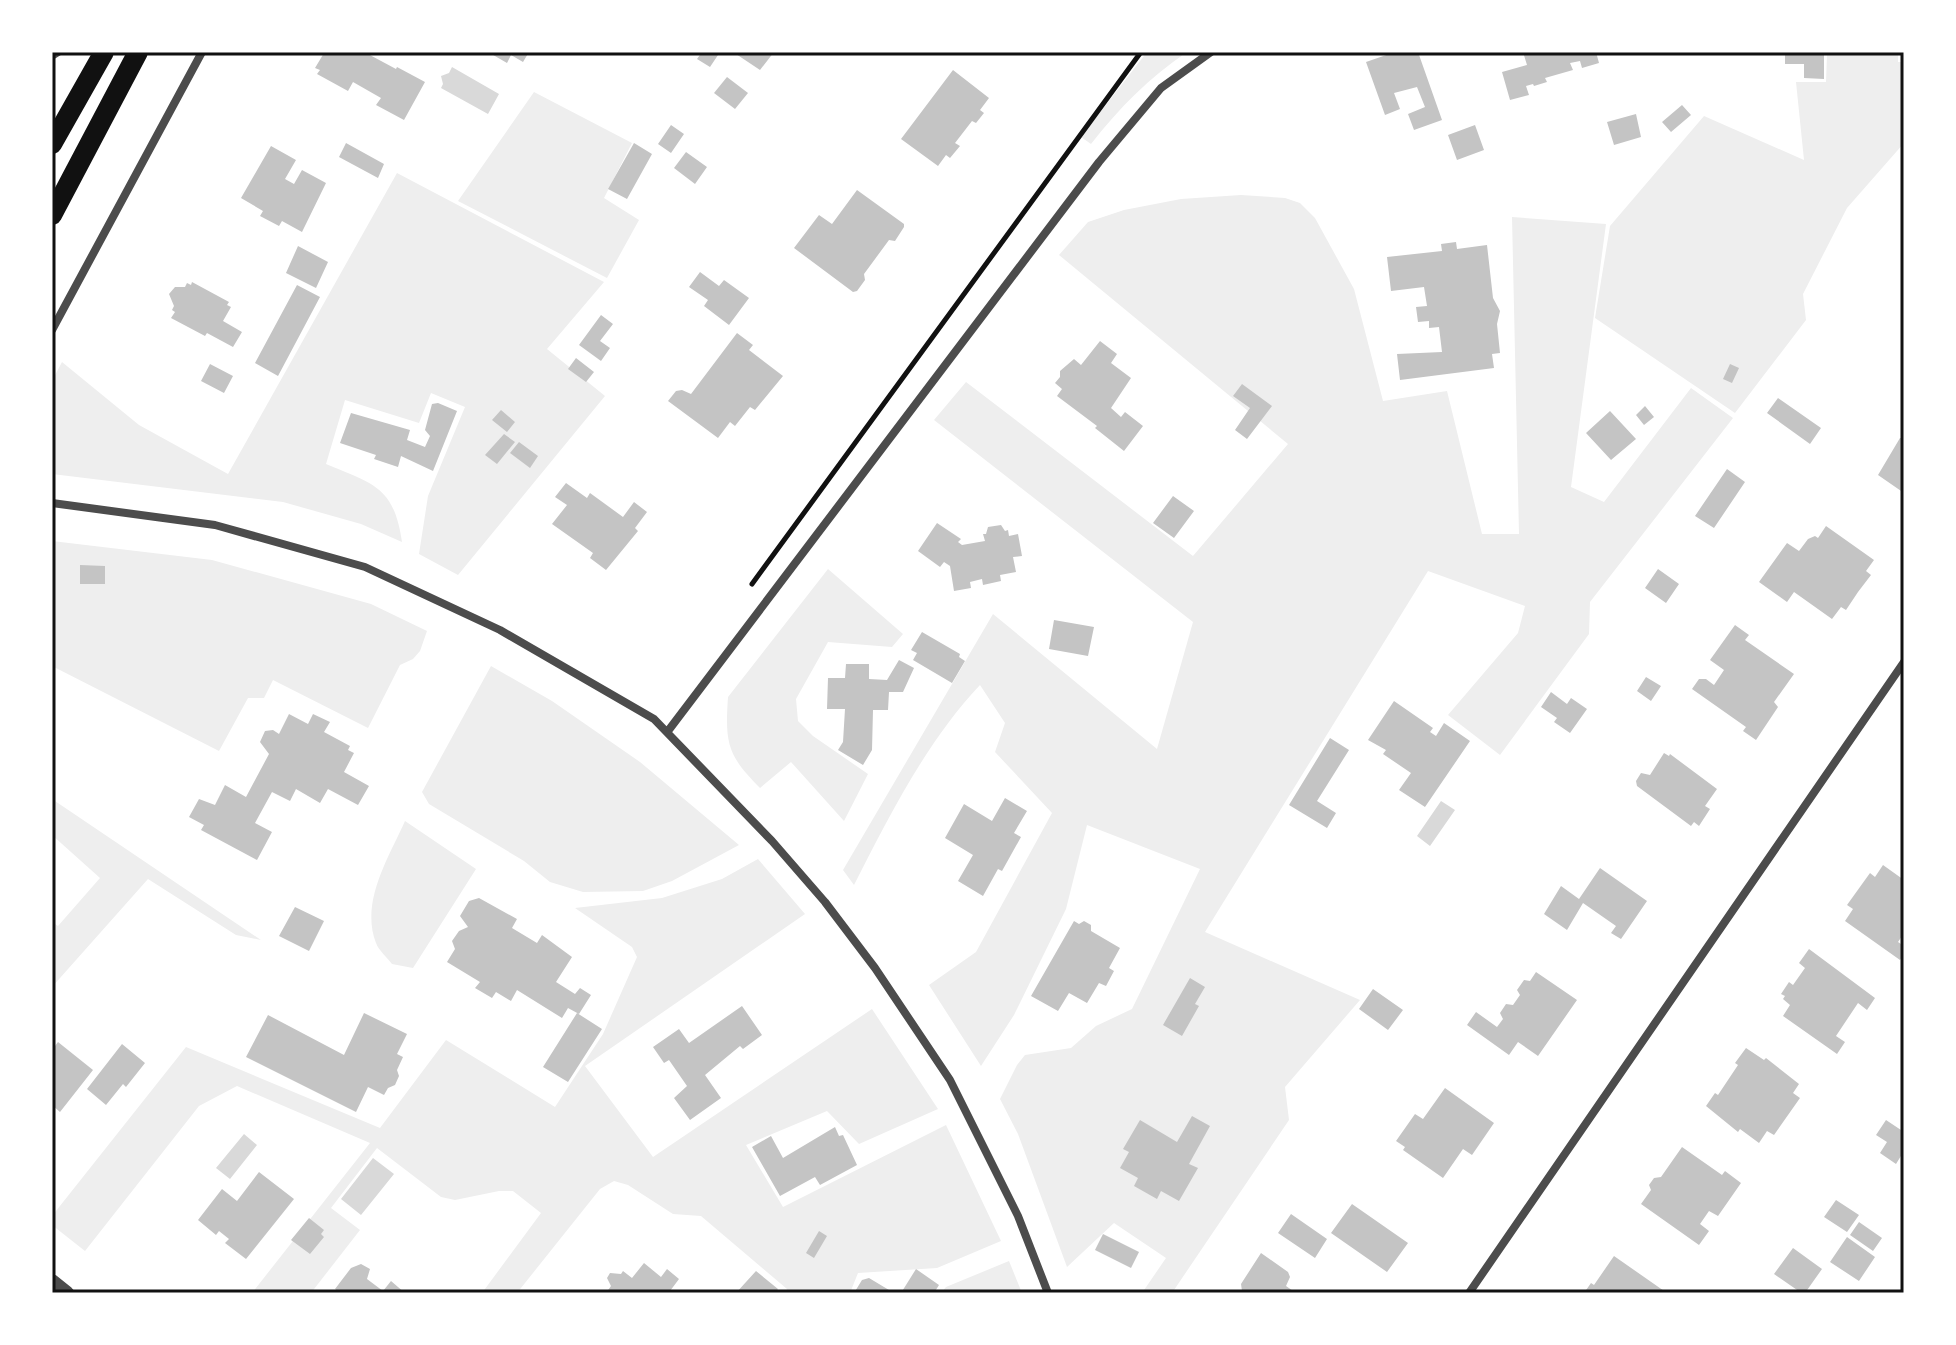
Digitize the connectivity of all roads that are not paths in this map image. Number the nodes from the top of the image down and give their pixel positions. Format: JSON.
{"nodes":[{"id":1,"x":60,"y":52,"type":"edge"},
{"id":2,"x":104,"y":52,"type":"edge"},
{"id":3,"x":138,"y":52,"type":"edge"},
{"id":4,"x":202,"y":52,"type":"edge"},
{"id":5,"x":1211,"y":52,"type":"edge"},
{"id":6,"x":52,"y":57,"type":"edge"},
{"id":7,"x":52,"y":144,"type":"edge"},
{"id":8,"x":52,"y":215,"type":"edge"},
{"id":9,"x":52,"y":330,"type":"edge"},
{"id":10,"x":52,"y":503,"type":"edge"},
{"id":11,"x":1904,"y":662,"type":"edge"},
{"id":12,"x":668,"y":731,"type":"junction"},
{"id":13,"x":52,"y":1281,"type":"edge"},
{"id":14,"x":67,"y":1293,"type":"edge"},
{"id":15,"x":1048,"y":1293,"type":"edge"},
{"id":16,"x":1469,"y":1293,"type":"edge"}],
"edges":[{"from":1,"to":6,"type":"lane"},
{"from":2,"to":7,"type":"main road"},
{"from":3,"to":8,"type":"main road"},
{"from":4,"to":9,"type":"street"},
{"from":5,"to":12,"type":"street"},
{"from":10,"to":12,"type":"street"},
{"from":11,"to":16,"type":"street"},
{"from":12,"to":15,"type":"street"},
{"from":13,"to":14,"type":"street"}]}
